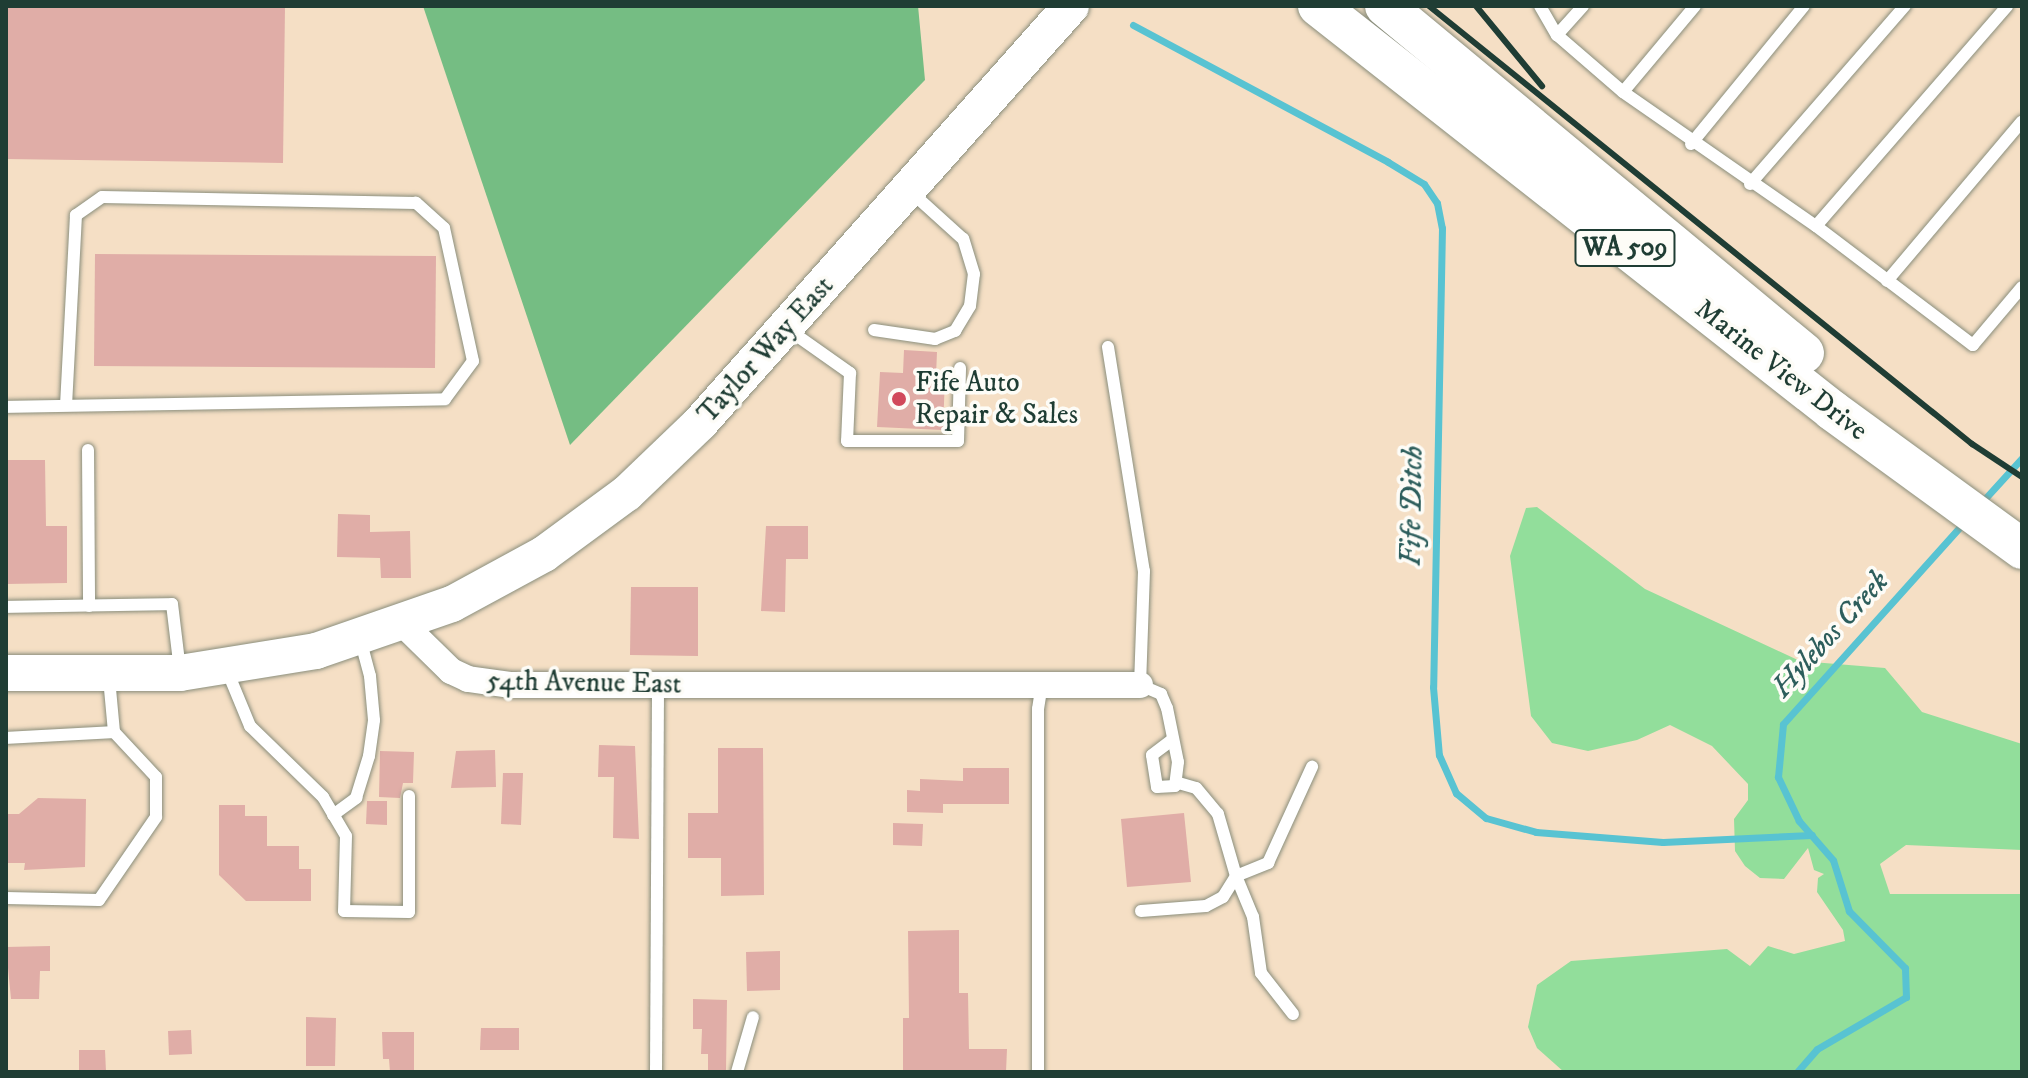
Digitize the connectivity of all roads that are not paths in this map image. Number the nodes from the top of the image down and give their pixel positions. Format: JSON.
{"nodes":[{"id":1,"x":1071,"y":6,"type":"edge"},
{"id":2,"x":1318,"y":6,"type":"edge"},
{"id":3,"x":1385,"y":6,"type":"edge"},
{"id":4,"x":1540,"y":6,"type":"edge"},
{"id":5,"x":1583,"y":6,"type":"edge"},
{"id":6,"x":1695,"y":6,"type":"edge"},
{"id":7,"x":1804,"y":6,"type":"edge"},
{"id":8,"x":1905,"y":6,"type":"edge"},
{"id":9,"x":2007,"y":6,"type":"edge"},
{"id":10,"x":1557,"y":35,"type":"junction"},
{"id":11,"x":1623,"y":92,"type":"junction"},
{"id":12,"x":2022,"y":121,"type":"edge"},
{"id":13,"x":1691,"y":144,"type":"junction"},
{"id":14,"x":1750,"y":184,"type":"junction"},
{"id":15,"x":911,"y":192,"type":"junction"},
{"id":16,"x":1816,"y":226,"type":"junction"},
{"id":17,"x":1887,"y":281,"type":"junction"},
{"id":18,"x":2022,"y":287,"type":"edge"},
{"id":19,"x":786,"y":329,"type":"junction"},
{"id":20,"x":874,"y":330,"type":"dead end"},
{"id":21,"x":1108,"y":347,"type":"dead end"},
{"id":22,"x":960,"y":368,"type":"dead end"},
{"id":23,"x":66,"y":404,"type":"junction"},
{"id":24,"x":6,"y":407,"type":"edge"},
{"id":25,"x":88,"y":450,"type":"dead end"},
{"id":26,"x":1941,"y":477,"type":"junction"},
{"id":27,"x":2022,"y":519,"type":"edge"},
{"id":28,"x":2022,"y":548,"type":"edge"},
{"id":29,"x":89,"y":606,"type":"junction"},
{"id":30,"x":6,"y":607,"type":"edge"},
{"id":31,"x":403,"y":624,"type":"junction"},
{"id":32,"x":360,"y":639,"type":"junction"},
{"id":33,"x":226,"y":668,"type":"junction"},
{"id":34,"x":6,"y":673,"type":"edge"},
{"id":35,"x":180,"y":673,"type":"junction"},
{"id":36,"x":109,"y":674,"type":"junction"},
{"id":37,"x":658,"y":685,"type":"junction"},
{"id":38,"x":1042,"y":685,"type":"junction"},
{"id":39,"x":1140,"y":685,"type":"junction"},
{"id":40,"x":114,"y":732,"type":"junction"},
{"id":41,"x":6,"y":738,"type":"edge"},
{"id":42,"x":1173,"y":739,"type":"junction"},
{"id":43,"x":1312,"y":767,"type":"dead end"},
{"id":44,"x":1178,"y":783,"type":"junction"},
{"id":45,"x":409,"y":796,"type":"dead end"},
{"id":46,"x":333,"y":815,"type":"junction"},
{"id":47,"x":1236,"y":876,"type":"junction"},
{"id":48,"x":6,"y":898,"type":"edge"},
{"id":49,"x":1141,"y":911,"type":"dead end"},
{"id":50,"x":1293,"y":1014,"type":"dead end"},
{"id":51,"x":753,"y":1017,"type":"dead end"},
{"id":52,"x":656,"y":1072,"type":"edge"},
{"id":53,"x":737,"y":1072,"type":"edge"},
{"id":54,"x":1038,"y":1072,"type":"edge"}],
"edges":[{"from":1,"to":15,"type":"main road","name":"Taylor Way East"},
{"from":2,"to":26,"type":"main road","name":"Marine View Drive","number":"WA 509"},
{"from":3,"to":26,"type":"main road","name":"Marine View Drive","number":"WA 509"},
{"from":4,"to":10,"type":"lane"},
{"from":5,"to":10,"type":"lane"},
{"from":6,"to":11,"type":"lane"},
{"from":7,"to":13,"type":"lane"},
{"from":8,"to":14,"type":"lane"},
{"from":9,"to":16,"type":"lane"},
{"from":10,"to":11,"type":"lane"},
{"from":11,"to":13,"type":"lane"},
{"from":12,"to":17,"type":"lane"},
{"from":13,"to":14,"type":"lane"},
{"from":14,"to":16,"type":"lane"},
{"from":15,"to":19,"type":"main road","name":"Taylor Way East"},
{"from":15,"to":20,"type":"lane"},
{"from":16,"to":17,"type":"lane"},
{"from":17,"to":18,"type":"lane"},
{"from":19,"to":22,"type":"lane"},
{"from":19,"to":31,"type":"main road","name":"Taylor Way East"},
{"from":21,"to":39,"type":"lane"},
{"from":23,"to":23,"type":"lane"},
{"from":23,"to":24,"type":"lane"},
{"from":25,"to":29,"type":"lane"},
{"from":26,"to":27,"type":"main road","name":"Marine View Drive","number":"WA 509"},
{"from":26,"to":28,"type":"main road","name":"Marine View Drive","number":"WA 509"},
{"from":29,"to":30,"type":"lane"},
{"from":29,"to":35,"type":"lane"},
{"from":31,"to":32,"type":"main road"},
{"from":31,"to":37,"type":"street","name":"54th Avenue East"},
{"from":32,"to":33,"type":"main road"},
{"from":32,"to":46,"type":"lane"},
{"from":33,"to":35,"type":"main road"},
{"from":33,"to":46,"type":"lane"},
{"from":34,"to":36,"type":"main road"},
{"from":35,"to":36,"type":"main road"},
{"from":36,"to":40,"type":"lane"},
{"from":37,"to":38,"type":"street","name":"54th Avenue East"},
{"from":37,"to":52,"type":"lane"},
{"from":38,"to":39,"type":"street","name":"54th Avenue East"},
{"from":38,"to":54,"type":"lane"},
{"from":39,"to":42,"type":"lane"},
{"from":40,"to":41,"type":"lane"},
{"from":40,"to":48,"type":"lane"},
{"from":42,"to":44,"type":"lane"},
{"from":42,"to":44,"type":"lane"},
{"from":43,"to":47,"type":"lane"},
{"from":44,"to":47,"type":"lane"},
{"from":45,"to":46,"type":"lane"},
{"from":47,"to":49,"type":"lane"},
{"from":47,"to":50,"type":"lane"},
{"from":51,"to":53,"type":"lane"}]}
